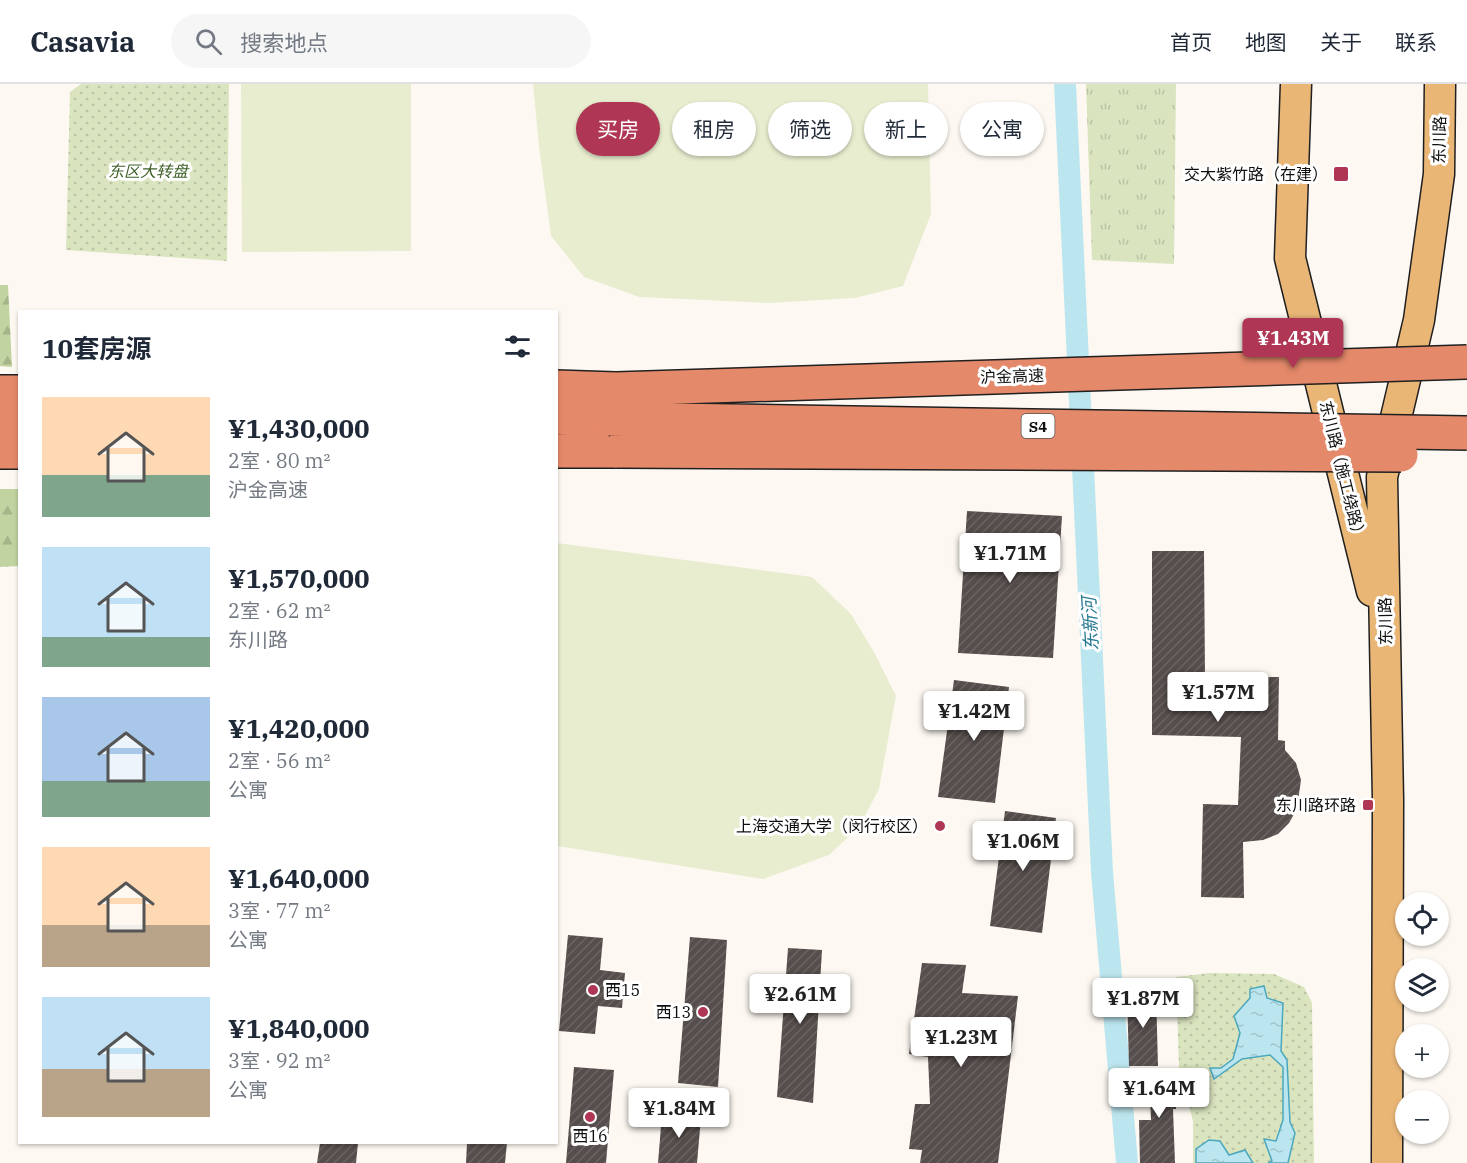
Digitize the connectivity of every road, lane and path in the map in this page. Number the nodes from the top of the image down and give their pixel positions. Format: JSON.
{"nodes":[{"id":1,"x":1296,"y":84,"type":"edge"},
{"id":2,"x":1440,"y":84,"type":"edge"},
{"id":3,"x":1467,"y":362,"type":"edge"},
{"id":4,"x":558,"y":388,"type":"edge"},
{"id":5,"x":0,"y":392,"type":"edge"},
{"id":6,"x":18,"y":392,"type":"edge"},
{"id":7,"x":613,"y":404,"type":"junction"},
{"id":8,"x":558,"y":418,"type":"edge"},
{"id":9,"x":18,"y":422,"type":"edge"},
{"id":10,"x":0,"y":423,"type":"edge"},
{"id":11,"x":1467,"y":433,"type":"edge"},
{"id":12,"x":558,"y":451,"type":"edge"},
{"id":13,"x":0,"y":452,"type":"edge"},
{"id":14,"x":18,"y":452,"type":"edge"},
{"id":15,"x":1467,"y":455,"type":"edge"},
{"id":16,"x":1385,"y":643,"type":"junction"},
{"id":17,"x":1387,"y":1163,"type":"edge"}],
"edges":[{"from":1,"to":16,"type":"main road","name":"东川路（施工绕路）"},
{"from":2,"to":16,"type":"main road","name":"东川路"},
{"from":3,"to":7,"type":"highway","name":"沪金高速","number":"S4","bridge":true},
{"from":4,"to":7,"type":"highway","name":"沪金高速","number":"S4"},
{"from":5,"to":6,"type":"highway"},
{"from":7,"to":8,"type":"highway","name":"沪金高速","number":"S4"},
{"from":7,"to":11,"type":"highway","name":"沪金高速","number":"S4","bridge":true},
{"from":9,"to":10,"type":"highway"},
{"from":12,"to":15,"type":"highway","number":"S4","bridge":true},
{"from":13,"to":14,"type":"highway"},
{"from":16,"to":17,"type":"main road","name":"东川路"}]}
